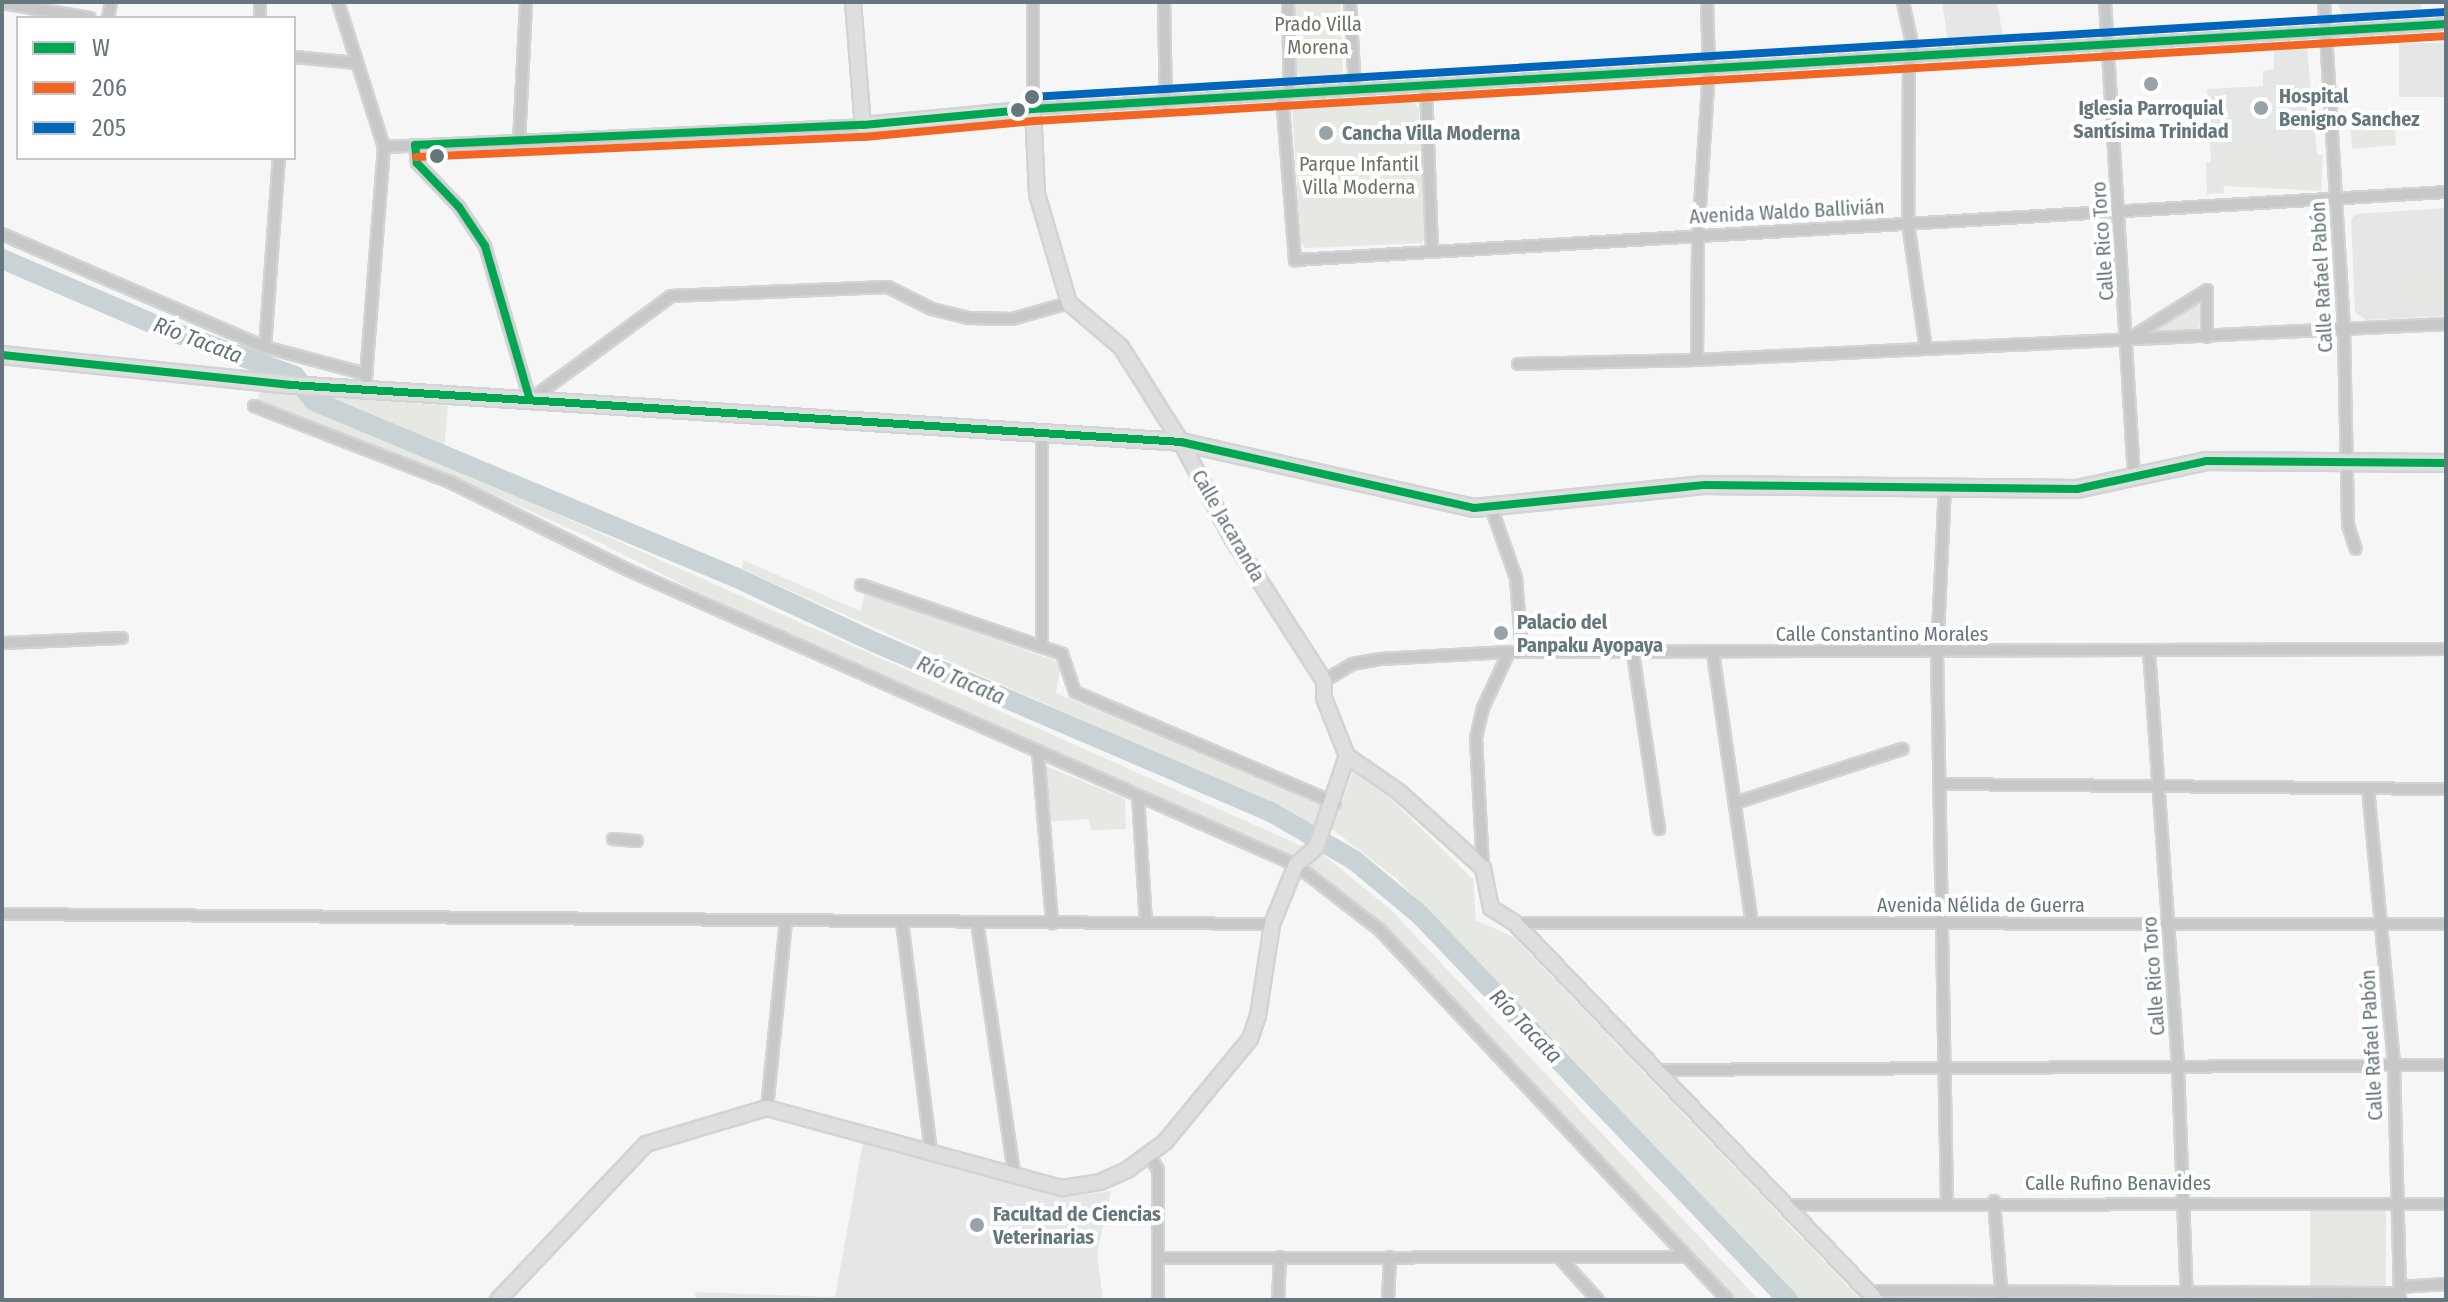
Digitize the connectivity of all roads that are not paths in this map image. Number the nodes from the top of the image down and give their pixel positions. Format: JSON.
{"nodes":[{"id":1,"x":338,"y":2,"type":"edge"},
{"id":2,"x":526,"y":2,"type":"edge"},
{"id":3,"x":853,"y":2,"type":"edge"},
{"id":4,"x":1033,"y":2,"type":"edge"},
{"id":5,"x":1164,"y":2,"type":"edge"},
{"id":6,"x":1288,"y":2,"type":"edge"},
{"id":7,"x":1350,"y":2,"type":"edge"},
{"id":8,"x":1707,"y":2,"type":"edge"},
{"id":9,"x":1903,"y":2,"type":"edge"},
{"id":10,"x":2105,"y":2,"type":"edge"},
{"id":11,"x":2324,"y":2,"type":"edge"},
{"id":12,"x":2,"y":3,"type":"edge"},
{"id":13,"x":78,"y":16,"type":"edge"},
{"id":14,"x":2446,"y":24,"type":"edge"},
{"id":15,"x":2326,"y":31,"type":"junction"},
{"id":16,"x":2108,"y":46,"type":"junction"},
{"id":17,"x":296,"y":57,"type":"edge"},
{"id":18,"x":1912,"y":57,"type":"junction"},
{"id":19,"x":357,"y":63,"type":"junction"},
{"id":20,"x":1709,"y":69,"type":"junction"},
{"id":21,"x":1426,"y":87,"type":"junction"},
{"id":22,"x":1355,"y":90,"type":"junction"},
{"id":23,"x":1286,"y":95,"type":"junction"},
{"id":24,"x":1166,"y":103,"type":"junction"},
{"id":25,"x":1033,"y":109,"type":"junction"},
{"id":26,"x":863,"y":125,"type":"junction"},
{"id":27,"x":519,"y":142,"type":"junction"},
{"id":28,"x":415,"y":145,"type":"junction"},
{"id":29,"x":384,"y":147,"type":"junction"},
{"id":30,"x":279,"y":160,"type":"edge"},
{"id":31,"x":2446,"y":192,"type":"edge"},
{"id":32,"x":2336,"y":200,"type":"junction"},
{"id":33,"x":2119,"y":213,"type":"junction"},
{"id":34,"x":1908,"y":223,"type":"junction"},
{"id":35,"x":2,"y":234,"type":"edge"},
{"id":36,"x":1698,"y":236,"type":"junction"},
{"id":37,"x":1432,"y":251,"type":"junction"},
{"id":38,"x":1069,"y":303,"type":"junction"},
{"id":39,"x":2446,"y":324,"type":"edge"},
{"id":40,"x":2344,"y":331,"type":"junction"},
{"id":41,"x":2207,"y":337,"type":"junction"},
{"id":42,"x":2127,"y":340,"type":"junction"},
{"id":43,"x":265,"y":347,"type":"junction"},
{"id":44,"x":1926,"y":349,"type":"junction"},
{"id":45,"x":2,"y":355,"type":"edge"},
{"id":46,"x":1697,"y":360,"type":"junction"},
{"id":47,"x":1518,"y":364,"type":"dead end"},
{"id":48,"x":365,"y":382,"type":"junction"},
{"id":49,"x":530,"y":400,"type":"junction"},
{"id":50,"x":254,"y":406,"type":"dead end"},
{"id":51,"x":1042,"y":432,"type":"junction"},
{"id":52,"x":1181,"y":442,"type":"junction"},
{"id":53,"x":2348,"y":460,"type":"junction"},
{"id":54,"x":2446,"y":463,"type":"edge"},
{"id":55,"x":2134,"y":478,"type":"junction"},
{"id":56,"x":1945,"y":485,"type":"junction"},
{"id":57,"x":1491,"y":507,"type":"junction"},
{"id":58,"x":2356,"y":549,"type":"dead end"},
{"id":59,"x":861,"y":585,"type":"dead end"},
{"id":60,"x":122,"y":638,"type":"dead end"},
{"id":61,"x":2,"y":643,"type":"edge"},
{"id":62,"x":1042,"y":646,"type":"junction"},
{"id":63,"x":2446,"y":649,"type":"edge"},
{"id":64,"x":2149,"y":650,"type":"junction"},
{"id":65,"x":1509,"y":652,"type":"junction"},
{"id":66,"x":1522,"y":652,"type":"junction"},
{"id":67,"x":1633,"y":653,"type":"junction"},
{"id":68,"x":1713,"y":653,"type":"junction"},
{"id":69,"x":1937,"y":653,"type":"junction"},
{"id":70,"x":1324,"y":681,"type":"junction"},
{"id":71,"x":1902,"y":749,"type":"dead end"},
{"id":72,"x":1038,"y":751,"type":"junction"},
{"id":73,"x":1347,"y":756,"type":"junction"},
{"id":74,"x":1940,"y":784,"type":"junction"},
{"id":75,"x":2158,"y":786,"type":"junction"},
{"id":76,"x":2368,"y":788,"type":"junction"},
{"id":77,"x":2446,"y":789,"type":"edge"},
{"id":78,"x":1138,"y":796,"type":"junction"},
{"id":79,"x":1335,"y":803,"type":"junction"},
{"id":80,"x":1735,"y":803,"type":"junction"},
{"id":81,"x":1659,"y":829,"type":"dead end"},
{"id":82,"x":613,"y":839,"type":"dead end"},
{"id":83,"x":637,"y":841,"type":"dead end"},
{"id":84,"x":1296,"y":865,"type":"junction"},
{"id":85,"x":1483,"y":868,"type":"junction"},
{"id":86,"x":2,"y":914,"type":"edge"},
{"id":87,"x":786,"y":921,"type":"junction"},
{"id":88,"x":902,"y":922,"type":"junction"},
{"id":89,"x":977,"y":922,"type":"junction"},
{"id":90,"x":1752,"y":922,"type":"junction"},
{"id":91,"x":1052,"y":923,"type":"junction"},
{"id":92,"x":1146,"y":923,"type":"junction"},
{"id":93,"x":1515,"y":923,"type":"junction"},
{"id":94,"x":1942,"y":923,"type":"junction"},
{"id":95,"x":2383,"y":923,"type":"junction"},
{"id":96,"x":1272,"y":924,"type":"junction"},
{"id":97,"x":2446,"y":924,"type":"edge"},
{"id":98,"x":2168,"y":925,"type":"junction"},
{"id":99,"x":2394,"y":1065,"type":"junction"},
{"id":100,"x":2446,"y":1065,"type":"edge"},
{"id":101,"x":1945,"y":1068,"type":"junction"},
{"id":102,"x":2178,"y":1068,"type":"junction"},
{"id":103,"x":1654,"y":1070,"type":"junction"},
{"id":104,"x":767,"y":1108,"type":"junction"},
{"id":105,"x":931,"y":1151,"type":"junction"},
{"id":106,"x":1149,"y":1154,"type":"junction"},
{"id":107,"x":1014,"y":1173,"type":"junction"},
{"id":108,"x":1994,"y":1201,"type":"junction"},
{"id":109,"x":2183,"y":1201,"type":"junction"},
{"id":110,"x":1947,"y":1203,"type":"junction"},
{"id":111,"x":2395,"y":1203,"type":"junction"},
{"id":112,"x":2446,"y":1204,"type":"edge"},
{"id":113,"x":1791,"y":1205,"type":"junction"},
{"id":114,"x":1280,"y":1257,"type":"junction"},
{"id":115,"x":1390,"y":1257,"type":"junction"},
{"id":116,"x":1559,"y":1257,"type":"junction"},
{"id":117,"x":1687,"y":1257,"type":"junction"},
{"id":118,"x":1158,"y":1258,"type":"junction"},
{"id":119,"x":2446,"y":1284,"type":"edge"},
{"id":120,"x":2400,"y":1293,"type":"edge"},
{"id":121,"x":2002,"y":1294,"type":"edge"},
{"id":122,"x":2187,"y":1295,"type":"edge"},
{"id":123,"x":1873,"y":1296,"type":"edge"},
{"id":124,"x":498,"y":1300,"type":"edge"},
{"id":125,"x":1158,"y":1300,"type":"edge"},
{"id":126,"x":1278,"y":1300,"type":"edge"},
{"id":127,"x":1388,"y":1300,"type":"edge"},
{"id":128,"x":1598,"y":1300,"type":"edge"},
{"id":129,"x":1728,"y":1300,"type":"edge"}],
"edges":[{"from":1,"to":19,"type":"street"},
{"from":2,"to":27,"type":"street"},
{"from":3,"to":26,"type":"street"},
{"from":4,"to":25,"type":"street"},
{"from":5,"to":24,"type":"street"},
{"from":6,"to":23,"type":"street"},
{"from":7,"to":22,"type":"street"},
{"from":8,"to":20,"type":"street"},
{"from":9,"to":18,"type":"street"},
{"from":10,"to":16,"type":"street","name":"Calle Rico Toro"},
{"from":11,"to":15,"type":"street","name":"Calle Rafael Pabón"},
{"from":12,"to":13,"type":"street"},
{"from":14,"to":15,"type":"street"},
{"from":15,"to":16,"type":"street"},
{"from":15,"to":32,"type":"street","name":"Calle Rafael Pabón"},
{"from":16,"to":18,"type":"street"},
{"from":16,"to":33,"type":"street","name":"Calle Rico Toro"},
{"from":17,"to":19,"type":"street"},
{"from":18,"to":20,"type":"street"},
{"from":18,"to":34,"type":"street"},
{"from":19,"to":29,"type":"street"},
{"from":20,"to":21,"type":"street"},
{"from":20,"to":36,"type":"street"},
{"from":21,"to":22,"type":"street"},
{"from":21,"to":37,"type":"street"},
{"from":22,"to":23,"type":"street"},
{"from":23,"to":24,"type":"street"},
{"from":23,"to":37,"type":"street","name":"Avenida Waldo Ballivián"},
{"from":24,"to":25,"type":"street"},
{"from":25,"to":26,"type":"street"},
{"from":25,"to":38,"type":"street"},
{"from":26,"to":27,"type":"street"},
{"from":27,"to":28,"type":"street"},
{"from":28,"to":29,"type":"street"},
{"from":28,"to":49,"type":"street"},
{"from":29,"to":48,"type":"street"},
{"from":30,"to":43,"type":"street"},
{"from":31,"to":32,"type":"street","name":"Avenida Waldo Ballivián"},
{"from":32,"to":33,"type":"street","name":"Avenida Waldo Ballivián"},
{"from":32,"to":40,"type":"street","name":"Calle Rafael Pabón"},
{"from":33,"to":34,"type":"street","name":"Avenida Waldo Ballivián"},
{"from":33,"to":42,"type":"street","name":"Calle Rico Toro"},
{"from":34,"to":36,"type":"street","name":"Avenida Waldo Ballivián"},
{"from":34,"to":44,"type":"street"},
{"from":35,"to":43,"type":"street"},
{"from":36,"to":37,"type":"street","name":"Avenida Waldo Ballivián"},
{"from":36,"to":46,"type":"street"},
{"from":38,"to":49,"type":"street"},
{"from":38,"to":52,"type":"street","name":"Calle Jacaranda"},
{"from":39,"to":40,"type":"street"},
{"from":40,"to":41,"type":"street"},
{"from":40,"to":53,"type":"street","name":"Calle Rafael Pabón"},
{"from":41,"to":42,"type":"street"},
{"from":41,"to":42,"type":"street"},
{"from":42,"to":44,"type":"street"},
{"from":42,"to":55,"type":"street","name":"Calle Rico Toro"},
{"from":43,"to":48,"type":"street"},
{"from":44,"to":46,"type":"street"},
{"from":45,"to":48,"type":"main road"},
{"from":46,"to":47,"type":"street"},
{"from":48,"to":49,"type":"main road"},
{"from":49,"to":51,"type":"main road"},
{"from":50,"to":72,"type":"street"},
{"from":51,"to":52,"type":"main road"},
{"from":51,"to":62,"type":"street"},
{"from":52,"to":57,"type":"main road"},
{"from":52,"to":70,"type":"street","name":"Calle Jacaranda"},
{"from":53,"to":54,"type":"main road"},
{"from":53,"to":55,"type":"main road"},
{"from":53,"to":58,"type":"street","name":"Calle Rafael Pabón"},
{"from":55,"to":56,"type":"main road"},
{"from":56,"to":57,"type":"main road"},
{"from":56,"to":69,"type":"street"},
{"from":57,"to":66,"type":"street"},
{"from":59,"to":62,"type":"street"},
{"from":60,"to":61,"type":"street"},
{"from":62,"to":79,"type":"street"},
{"from":63,"to":64,"type":"street","name":"Calle Constantino Morales"},
{"from":64,"to":69,"type":"street","name":"Calle Constantino Morales"},
{"from":64,"to":75,"type":"street","name":"Calle Rico Toro"},
{"from":65,"to":66,"type":"street","name":"Calle Constantino Morales"},
{"from":65,"to":70,"type":"street","name":"Calle Constantino Morales"},
{"from":65,"to":85,"type":"street"},
{"from":66,"to":67,"type":"street","name":"Calle Constantino Morales"},
{"from":67,"to":68,"type":"street","name":"Calle Constantino Morales"},
{"from":67,"to":81,"type":"street"},
{"from":68,"to":69,"type":"street","name":"Calle Constantino Morales"},
{"from":68,"to":80,"type":"street"},
{"from":69,"to":74,"type":"street"},
{"from":70,"to":73,"type":"street","name":"Calle Jacaranda"},
{"from":71,"to":80,"type":"street"},
{"from":72,"to":78,"type":"street"},
{"from":72,"to":91,"type":"street"},
{"from":73,"to":79,"type":"street"},
{"from":73,"to":85,"type":"street"},
{"from":74,"to":75,"type":"street"},
{"from":74,"to":94,"type":"street"},
{"from":75,"to":76,"type":"street"},
{"from":75,"to":98,"type":"street","name":"Calle Rico Toro"},
{"from":76,"to":77,"type":"street"},
{"from":76,"to":95,"type":"street","name":"Calle Rafael Pabón"},
{"from":78,"to":84,"type":"street"},
{"from":78,"to":92,"type":"street"},
{"from":79,"to":84,"type":"street"},
{"from":80,"to":90,"type":"street"},
{"from":82,"to":83,"type":"street"},
{"from":84,"to":96,"type":"street"},
{"from":84,"to":117,"type":"street"},
{"from":85,"to":93,"type":"street"},
{"from":86,"to":87,"type":"street"},
{"from":87,"to":88,"type":"street"},
{"from":87,"to":104,"type":"street"},
{"from":88,"to":89,"type":"street"},
{"from":88,"to":105,"type":"street"},
{"from":89,"to":91,"type":"street"},
{"from":89,"to":107,"type":"street"},
{"from":90,"to":93,"type":"street","name":"Avenida Nélida de Guerra"},
{"from":90,"to":94,"type":"street","name":"Avenida Nélida de Guerra"},
{"from":91,"to":92,"type":"street"},
{"from":92,"to":96,"type":"street"},
{"from":93,"to":103,"type":"street"},
{"from":94,"to":98,"type":"street","name":"Avenida Nélida de Guerra"},
{"from":94,"to":101,"type":"street"},
{"from":95,"to":97,"type":"street","name":"Avenida Nélida de Guerra"},
{"from":95,"to":98,"type":"street","name":"Avenida Nélida de Guerra"},
{"from":95,"to":99,"type":"street","name":"Calle Rafael Pabón"},
{"from":96,"to":106,"type":"street"},
{"from":98,"to":102,"type":"street","name":"Calle Rico Toro"},
{"from":99,"to":100,"type":"street"},
{"from":99,"to":102,"type":"street"},
{"from":99,"to":111,"type":"street","name":"Calle Rafael Pabón"},
{"from":101,"to":102,"type":"street"},
{"from":101,"to":103,"type":"street"},
{"from":101,"to":110,"type":"street"},
{"from":102,"to":109,"type":"street","name":"Calle Rico Toro"},
{"from":103,"to":113,"type":"street"},
{"from":104,"to":105,"type":"street"},
{"from":104,"to":124,"type":"street"},
{"from":105,"to":107,"type":"street"},
{"from":106,"to":107,"type":"street"},
{"from":106,"to":118,"type":"street"},
{"from":108,"to":109,"type":"street","name":"Calle Rufino Benavides"},
{"from":108,"to":110,"type":"street","name":"Calle Rufino Benavides"},
{"from":108,"to":121,"type":"street"},
{"from":109,"to":111,"type":"street","name":"Calle Rufino Benavides"},
{"from":109,"to":122,"type":"street","name":"Calle Rico Toro"},
{"from":110,"to":113,"type":"street","name":"Calle Rufino Benavides"},
{"from":111,"to":112,"type":"street","name":"Calle Rufino Benavides"},
{"from":111,"to":120,"type":"street","name":"Calle Rafael Pabón"},
{"from":113,"to":123,"type":"street"},
{"from":114,"to":115,"type":"street"},
{"from":114,"to":118,"type":"street"},
{"from":114,"to":126,"type":"street"},
{"from":115,"to":116,"type":"street"},
{"from":115,"to":127,"type":"street"},
{"from":116,"to":117,"type":"street"},
{"from":116,"to":128,"type":"street"},
{"from":117,"to":129,"type":"street"},
{"from":118,"to":125,"type":"street"},
{"from":119,"to":120,"type":"street"},
{"from":120,"to":122,"type":"street"},
{"from":121,"to":122,"type":"street"},
{"from":121,"to":123,"type":"street"}]}
